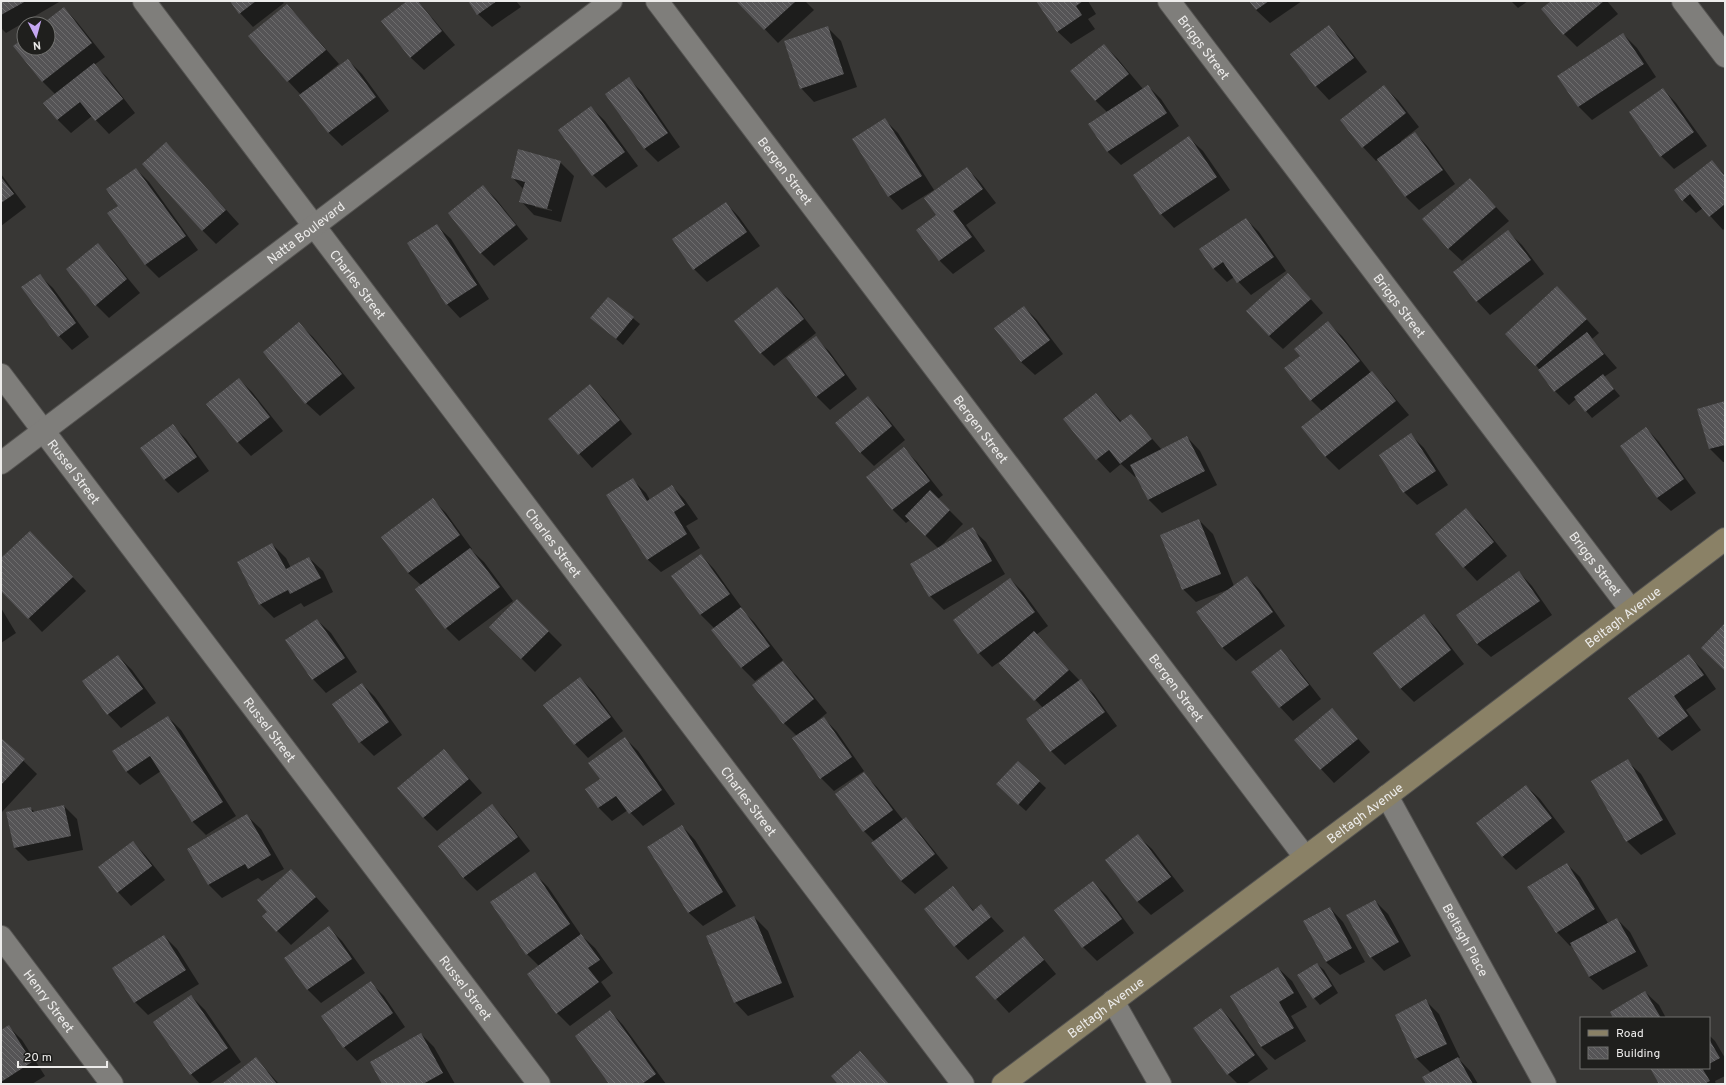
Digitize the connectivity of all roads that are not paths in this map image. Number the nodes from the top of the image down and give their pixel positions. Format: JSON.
{"nodes":[{"id":1,"x":144,"y":1,"type":"edge"},
{"id":2,"x":610,"y":1,"type":"edge"},
{"id":3,"x":657,"y":1,"type":"edge"},
{"id":4,"x":1169,"y":1,"type":"edge"},
{"id":5,"x":1683,"y":1,"type":"edge"},
{"id":6,"x":1725,"y":56,"type":"edge"},
{"id":7,"x":315,"y":226,"type":"junction"},
{"id":8,"x":1,"y":375,"type":"edge"},
{"id":9,"x":44,"y":431,"type":"junction"},
{"id":10,"x":1,"y":463,"type":"edge"},
{"id":11,"x":1725,"y":539,"type":"edge"},
{"id":12,"x":1631,"y":610,"type":"junction"},
{"id":13,"x":1387,"y":796,"type":"junction"},
{"id":14,"x":1305,"y":857,"type":"junction"},
{"id":15,"x":1,"y":937,"type":"edge"},
{"id":16,"x":1113,"y":1002,"type":"junction"},
{"id":17,"x":112,"y":1084,"type":"edge"},
{"id":18,"x":538,"y":1084,"type":"edge"},
{"id":19,"x":963,"y":1084,"type":"edge"},
{"id":20,"x":1002,"y":1084,"type":"edge"},
{"id":21,"x":1160,"y":1084,"type":"edge"},
{"id":22,"x":1545,"y":1084,"type":"edge"}],
"edges":[{"from":1,"to":7,"type":"street","name":"Charles Street"},
{"from":2,"to":7,"type":"street","name":"Natta Boulevard"},
{"from":3,"to":14,"type":"street","name":"Bergen Street"},
{"from":4,"to":12,"type":"street","name":"Briggs Street"},
{"from":5,"to":6,"type":"street"},
{"from":7,"to":9,"type":"street","name":"Natta Boulevard"},
{"from":7,"to":19,"type":"street","name":"Charles Street"},
{"from":8,"to":9,"type":"street","name":"Russel Street"},
{"from":9,"to":10,"type":"street","name":"Natta Boulevard"},
{"from":9,"to":18,"type":"street","name":"Russel Street"},
{"from":11,"to":12,"type":"street","name":"Beltagh Avenue"},
{"from":12,"to":13,"type":"street","name":"Beltagh Avenue"},
{"from":13,"to":14,"type":"street","name":"Beltagh Avenue"},
{"from":13,"to":22,"type":"street","name":"Beltagh Place"},
{"from":14,"to":16,"type":"street","name":"Beltagh Avenue"},
{"from":15,"to":17,"type":"street","name":"Henry Street"},
{"from":16,"to":20,"type":"street","name":"Beltagh Avenue"},
{"from":16,"to":21,"type":"street"}]}
